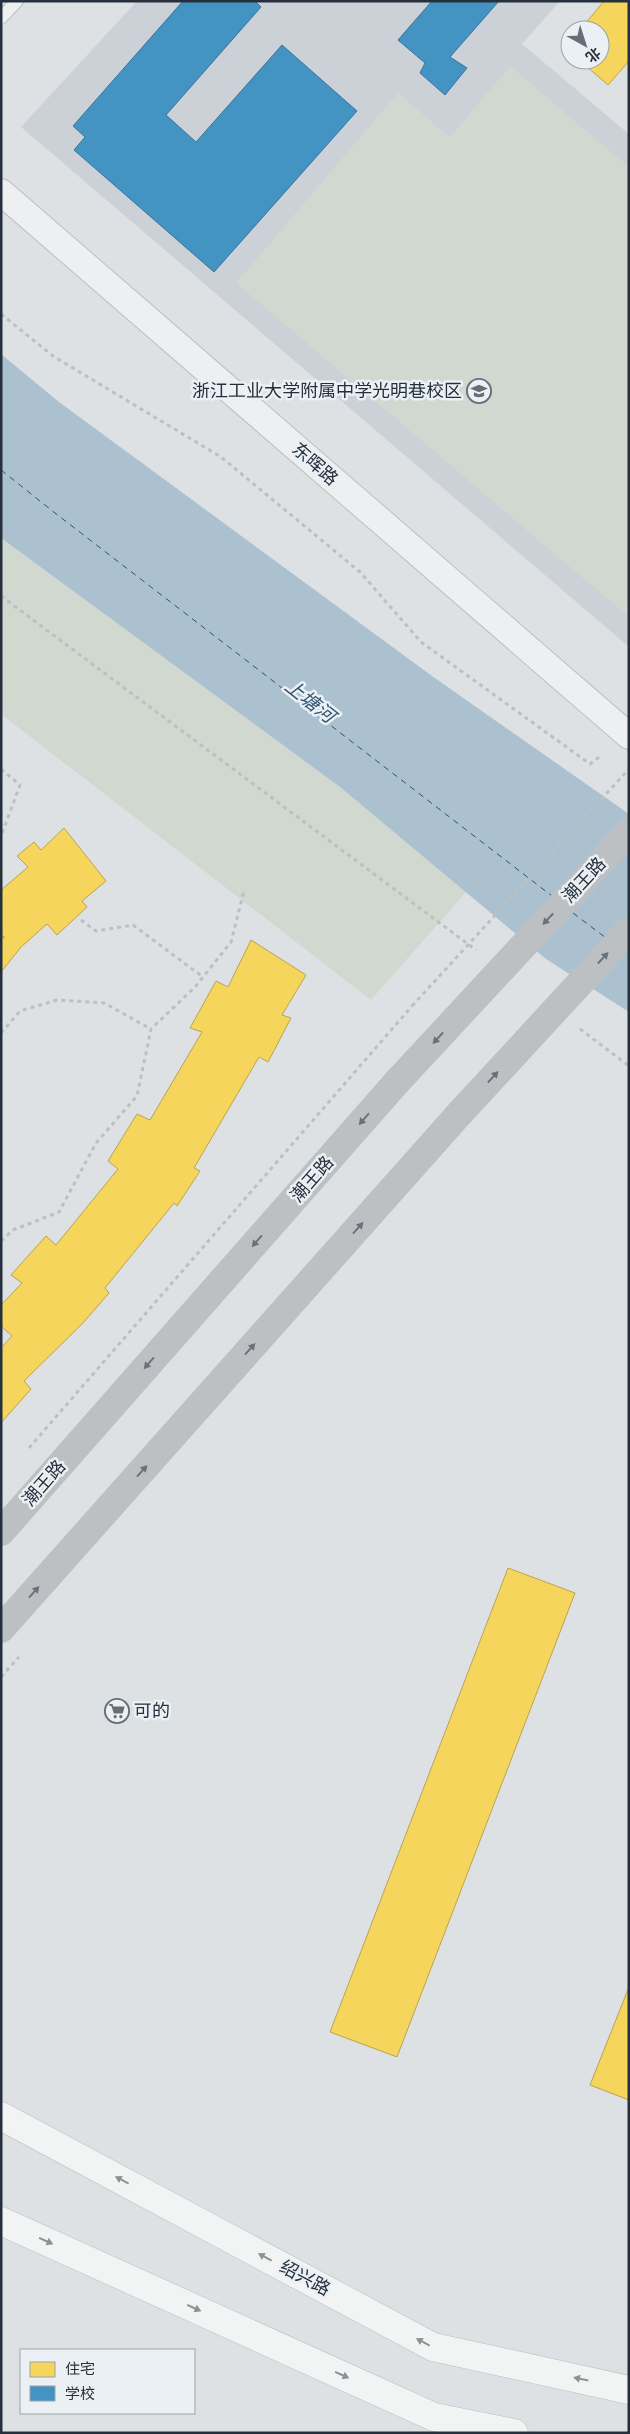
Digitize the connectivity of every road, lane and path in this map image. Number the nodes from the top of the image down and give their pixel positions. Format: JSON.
{"nodes":[{"id":1,"x":17,"y":1,"type":"edge"},
{"id":2,"x":1,"y":18,"type":"edge"},
{"id":3,"x":1,"y":192,"type":"edge"},
{"id":4,"x":1,"y":314,"type":"edge"},
{"id":5,"x":1,"y":596,"type":"edge"},
{"id":6,"x":628,"y":736,"type":"edge"},
{"id":7,"x":1,"y":769,"type":"edge"},
{"id":8,"x":629,"y":769,"type":"edge"},
{"id":9,"x":629,"y":832,"type":"edge"},
{"id":10,"x":1,"y":836,"type":"edge"},
{"id":11,"x":244,"y":891,"type":"dead end"},
{"id":12,"x":81,"y":920,"type":"dead end"},
{"id":13,"x":629,"y":930,"type":"edge"},
{"id":14,"x":481,"y":954,"type":"dead end"},
{"id":15,"x":203,"y":977,"type":"junction"},
{"id":16,"x":574,"y":1024,"type":"dead end"},
{"id":17,"x":152,"y":1029,"type":"junction"},
{"id":18,"x":1,"y":1033,"type":"edge"},
{"id":19,"x":629,"y":1066,"type":"edge"},
{"id":20,"x":1,"y":1241,"type":"edge"},
{"id":21,"x":27,"y":1450,"type":"dead end"},
{"id":22,"x":1,"y":1532,"type":"edge"},
{"id":23,"x":1,"y":1629,"type":"edge"},
{"id":24,"x":1,"y":2116,"type":"edge"},
{"id":25,"x":1,"y":2221,"type":"edge"},
{"id":26,"x":629,"y":2390,"type":"edge"},
{"id":27,"x":432,"y":2425,"type":"edge"},
{"id":28,"x":514,"y":2433,"type":"edge"}],
"edges":[{"from":1,"to":2,"type":"lane"},
{"from":3,"to":6,"type":"street","name":"东晖路"},
{"from":4,"to":6,"type":"path"},
{"from":5,"to":14,"type":"path"},
{"from":7,"to":10,"type":"path"},
{"from":8,"to":21,"type":"path","bridge":true},
{"from":9,"to":22,"type":"main road","name":"潮王路","one_way":true,"bridge":true},
{"from":11,"to":15,"type":"path"},
{"from":12,"to":15,"type":"path"},
{"from":23,"to":13,"type":"main road","one_way":true,"bridge":true},
{"from":15,"to":17,"type":"path"},
{"from":16,"to":19,"type":"path"},
{"from":17,"to":18,"type":"path"},
{"from":17,"to":20,"type":"path"},
{"from":26,"to":24,"type":"main road","name":"绍兴路","one_way":true},
{"from":25,"to":27,"type":"main road","one_way":true},
{"from":27,"to":28,"type":"main road"}]}
